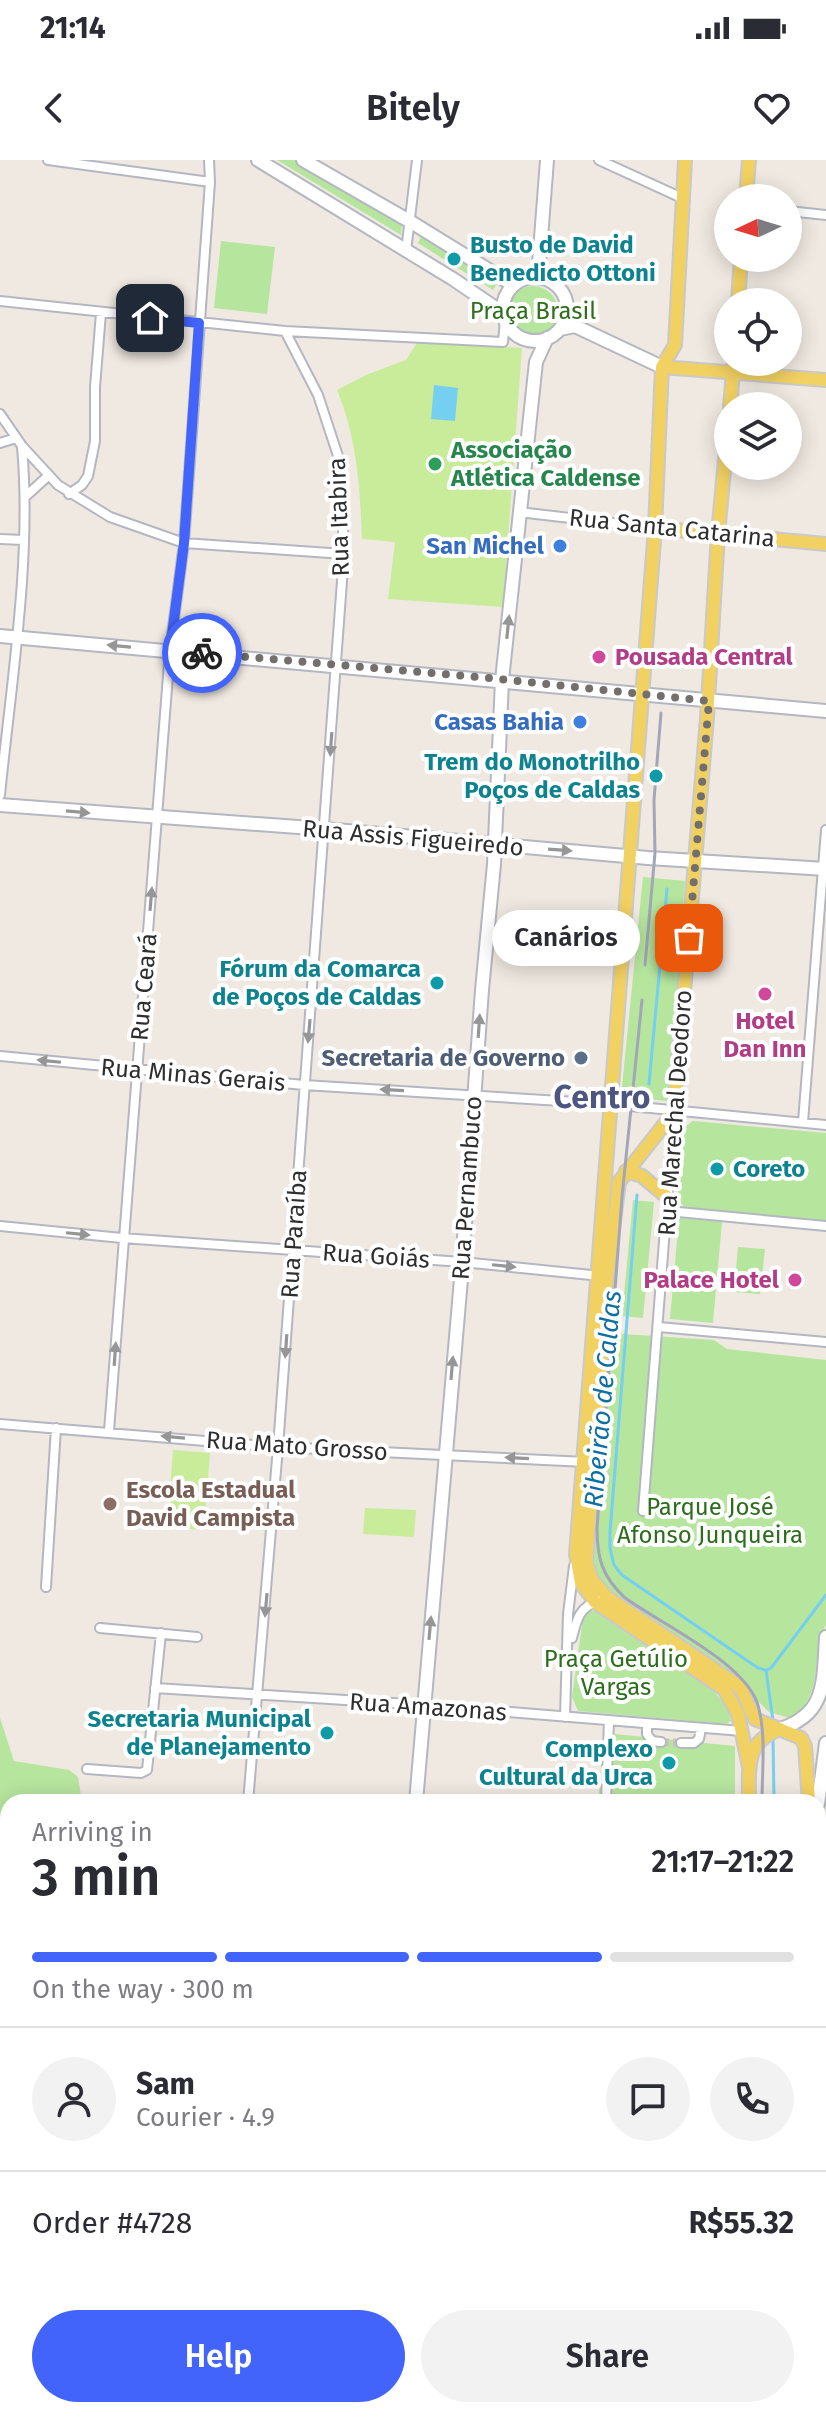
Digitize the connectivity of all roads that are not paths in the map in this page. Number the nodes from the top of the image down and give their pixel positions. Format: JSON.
{"nodes":[{"id":1,"x":48,"y":160,"type":"edge"},
{"id":2,"x":209,"y":160,"type":"edge"},
{"id":3,"x":258,"y":160,"type":"edge"},
{"id":4,"x":303,"y":160,"type":"edge"},
{"id":5,"x":417,"y":160,"type":"edge"},
{"id":6,"x":547,"y":160,"type":"edge"},
{"id":7,"x":599,"y":160,"type":"edge"},
{"id":8,"x":685,"y":160,"type":"edge"},
{"id":9,"x":749,"y":160,"type":"edge"},
{"id":10,"x":210,"y":182,"type":"junction"},
{"id":11,"x":747,"y":184,"type":"edge"},
{"id":12,"x":682,"y":198,"type":"junction"},
{"id":13,"x":802,"y":212,"type":"edge"},
{"id":14,"x":826,"y":215,"type":"edge"},
{"id":15,"x":411,"y":222,"type":"junction"},
{"id":16,"x":406,"y":251,"type":"junction"},
{"id":17,"x":538,"y":277,"type":"junction"},
{"id":18,"x":513,"y":285,"type":"junction"},
{"id":19,"x":0,"y":301,"type":"edge"},
{"id":20,"x":566,"y":309,"type":"junction"},
{"id":21,"x":101,"y":313,"type":"junction"},
{"id":22,"x":504,"y":316,"type":"junction"},
{"id":23,"x":199,"y":323,"type":"junction"},
{"id":24,"x":575,"y":326,"type":"junction"},
{"id":25,"x":560,"y":329,"type":"junction"},
{"id":26,"x":285,"y":331,"type":"junction"},
{"id":27,"x":547,"y":338,"type":"junction"},
{"id":28,"x":662,"y":367,"type":"junction"},
{"id":29,"x":714,"y":367,"type":"edge"},
{"id":30,"x":798,"y":376,"type":"edge"},
{"id":31,"x":826,"y":380,"type":"edge"},
{"id":32,"x":0,"y":414,"type":"edge"},
{"id":33,"x":19,"y":442,"type":"junction"},
{"id":34,"x":0,"y":443,"type":"edge"},
{"id":35,"x":49,"y":475,"type":"junction"},
{"id":36,"x":723,"y":480,"type":"edge"},
{"id":37,"x":69,"y":494,"type":"junction"},
{"id":38,"x":25,"y":497,"type":"junction"},
{"id":39,"x":519,"y":512,"type":"junction"},
{"id":40,"x":655,"y":528,"type":"junction"},
{"id":41,"x":718,"y":534,"type":"junction"},
{"id":42,"x":0,"y":539,"type":"edge"},
{"id":43,"x":23,"y":540,"type":"junction"},
{"id":44,"x":184,"y":543,"type":"junction"},
{"id":45,"x":826,"y":544,"type":"edge"},
{"id":46,"x":344,"y":554,"type":"junction"},
{"id":47,"x":0,"y":636,"type":"edge"},
{"id":48,"x":15,"y":637,"type":"junction"},
{"id":49,"x":170,"y":650,"type":"junction"},
{"id":50,"x":337,"y":666,"type":"junction"},
{"id":51,"x":502,"y":680,"type":"junction"},
{"id":52,"x":643,"y":695,"type":"junction"},
{"id":53,"x":709,"y":701,"type":"junction"},
{"id":54,"x":826,"y":711,"type":"edge"},
{"id":55,"x":0,"y":795,"type":"edge"},
{"id":56,"x":0,"y":805,"type":"edge"},
{"id":57,"x":158,"y":818,"type":"junction"},
{"id":58,"x":325,"y":829,"type":"junction"},
{"id":59,"x":826,"y":830,"type":"edge"},
{"id":60,"x":495,"y":845,"type":"junction"},
{"id":61,"x":629,"y":856,"type":"junction"},
{"id":62,"x":696,"y":862,"type":"junction"},
{"id":63,"x":825,"y":868,"type":"edge"},
{"id":64,"x":0,"y":1056,"type":"edge"},
{"id":65,"x":138,"y":1071,"type":"junction"},
{"id":66,"x":304,"y":1085,"type":"junction"},
{"id":67,"x":474,"y":1094,"type":"junction"},
{"id":68,"x":609,"y":1104,"type":"junction"},
{"id":69,"x":674,"y":1112,"type":"junction"},
{"id":70,"x":803,"y":1122,"type":"junction"},
{"id":71,"x":826,"y":1125,"type":"edge"},
{"id":72,"x":626,"y":1171,"type":"junction"},
{"id":73,"x":667,"y":1197,"type":"junction"},
{"id":74,"x":668,"y":1211,"type":"junction"},
{"id":75,"x":0,"y":1226,"type":"edge"},
{"id":76,"x":826,"y":1226,"type":"edge"},
{"id":77,"x":122,"y":1238,"type":"junction"},
{"id":78,"x":293,"y":1250,"type":"junction"},
{"id":79,"x":462,"y":1262,"type":"junction"},
{"id":80,"x":602,"y":1277,"type":"junction"},
{"id":81,"x":659,"y":1327,"type":"junction"},
{"id":82,"x":826,"y":1342,"type":"edge"},
{"id":83,"x":0,"y":1424,"type":"edge"},
{"id":84,"x":56,"y":1428,"type":"junction"},
{"id":85,"x":109,"y":1431,"type":"junction"},
{"id":86,"x":278,"y":1447,"type":"junction"},
{"id":87,"x":445,"y":1454,"type":"junction"},
{"id":88,"x":589,"y":1462,"type":"junction"},
{"id":89,"x":643,"y":1511,"type":"dead end"},
{"id":90,"x":576,"y":1554,"type":"junction"},
{"id":91,"x":46,"y":1587,"type":"dead end"},
{"id":92,"x":602,"y":1600,"type":"junction"},
{"id":93,"x":100,"y":1628,"type":"dead end"},
{"id":94,"x":161,"y":1633,"type":"junction"},
{"id":95,"x":197,"y":1637,"type":"dead end"},
{"id":96,"x":826,"y":1637,"type":"edge"},
{"id":97,"x":569,"y":1650,"type":"junction"},
{"id":98,"x":155,"y":1688,"type":"junction"},
{"id":99,"x":258,"y":1696,"type":"junction"},
{"id":100,"x":424,"y":1705,"type":"junction"},
{"id":101,"x":565,"y":1717,"type":"junction"},
{"id":102,"x":609,"y":1721,"type":"junction"},
{"id":103,"x":647,"y":1725,"type":"junction"},
{"id":104,"x":701,"y":1728,"type":"junction"},
{"id":105,"x":779,"y":1729,"type":"junction"},
{"id":106,"x":742,"y":1731,"type":"junction"},
{"id":107,"x":661,"y":1742,"type":"dead end"},
{"id":108,"x":681,"y":1743,"type":"tunnel mouth"},
{"id":109,"x":826,"y":1743,"type":"edge"},
{"id":110,"x":749,"y":1767,"type":"junction"},
{"id":111,"x":87,"y":1769,"type":"dead end"},
{"id":112,"x":249,"y":1794,"type":"edge"},
{"id":113,"x":417,"y":1794,"type":"edge"},
{"id":114,"x":606,"y":1794,"type":"edge"},
{"id":115,"x":749,"y":1794,"type":"edge"},
{"id":116,"x":808,"y":1794,"type":"edge"},
{"id":117,"x":819,"y":1794,"type":"edge"}],
"edges":[{"from":1,"to":10,"type":"street"},
{"from":2,"to":10,"type":"street","name":"Rua Ceará"},
{"from":3,"to":16,"type":"street"},
{"from":4,"to":15,"type":"street"},
{"from":5,"to":15,"type":"street"},
{"from":6,"to":17,"type":"street"},
{"from":7,"to":12,"type":"street"},
{"from":8,"to":12,"type":"main road"},
{"from":9,"to":11,"type":"main road"},
{"from":10,"to":23,"type":"street","name":"Rua Ceará"},
{"from":12,"to":28,"type":"main road"},
{"from":13,"to":14,"type":"street"},
{"from":15,"to":16,"type":"street"},
{"from":15,"to":18,"type":"street"},
{"from":16,"to":22,"type":"street"},
{"from":17,"to":18,"type":"street"},
{"from":17,"to":20,"type":"street"},
{"from":18,"to":22,"type":"street"},
{"from":19,"to":21,"type":"street"},
{"from":20,"to":24,"type":"street"},
{"from":20,"to":25,"type":"street"},
{"from":21,"to":23,"type":"street"},
{"from":21,"to":37,"type":"street"},
{"from":22,"to":26,"type":"street"},
{"from":22,"to":27,"type":"street"},
{"from":23,"to":26,"type":"street"},
{"from":23,"to":44,"type":"street","name":"Rua Ceará"},
{"from":24,"to":25,"type":"street"},
{"from":24,"to":28,"type":"street"},
{"from":25,"to":27,"type":"street"},
{"from":26,"to":46,"type":"street","name":"Rua Itabira"},
{"from":27,"to":39,"type":"street","name":"Rua Pernambuco"},
{"from":28,"to":29,"type":"main road"},
{"from":28,"to":40,"type":"main road"},
{"from":30,"to":31,"type":"main road"},
{"from":32,"to":33,"type":"street"},
{"from":33,"to":34,"type":"street"},
{"from":33,"to":35,"type":"street"},
{"from":33,"to":38,"type":"street"},
{"from":35,"to":37,"type":"street"},
{"from":35,"to":38,"type":"street"},
{"from":36,"to":41,"type":"main road","name":"Rua Marechal Deodoro"},
{"from":37,"to":44,"type":"street"},
{"from":38,"to":43,"type":"street"},
{"from":39,"to":40,"type":"street","name":"Rua Santa Catarina"},
{"from":51,"to":39,"type":"street","name":"Rua Pernambuco","one_way":true},
{"from":40,"to":41,"type":"main road","name":"Rua Santa Catarina"},
{"from":40,"to":52,"type":"main road"},
{"from":41,"to":45,"type":"main road","name":"Rua Santa Catarina"},
{"from":41,"to":53,"type":"main road","name":"Rua Marechal Deodoro"},
{"from":42,"to":43,"type":"street"},
{"from":43,"to":48,"type":"street"},
{"from":44,"to":46,"type":"street"},
{"from":44,"to":49,"type":"street","name":"Rua Ceará"},
{"from":46,"to":50,"type":"street","name":"Rua Itabira"},
{"from":47,"to":48,"type":"street"},
{"from":49,"to":48,"type":"street","one_way":true},
{"from":48,"to":55,"type":"street"},
{"from":49,"to":50,"type":"street"},
{"from":49,"to":57,"type":"street","name":"Rua Ceará"},
{"from":50,"to":51,"type":"street"},
{"from":50,"to":58,"type":"street","name":"Rua Paraíba","one_way":true},
{"from":51,"to":52,"type":"street"},
{"from":51,"to":60,"type":"street","name":"Rua Pernambuco"},
{"from":52,"to":53,"type":"street"},
{"from":52,"to":61,"type":"main road"},
{"from":53,"to":54,"type":"street"},
{"from":53,"to":62,"type":"main road","name":"Rua Marechal Deodoro"},
{"from":56,"to":57,"type":"street","name":"Rua Assis Figueiredo","one_way":true},
{"from":57,"to":58,"type":"street","name":"Rua Assis Figueiredo"},
{"from":65,"to":57,"type":"street","name":"Rua Ceará","one_way":true},
{"from":58,"to":60,"type":"street","name":"Rua Assis Figueiredo"},
{"from":58,"to":66,"type":"street","name":"Rua Paraíba","one_way":true},
{"from":59,"to":63,"type":"street"},
{"from":60,"to":61,"type":"street","name":"Rua Assis Figueiredo","one_way":true},
{"from":67,"to":60,"type":"street","name":"Rua Pernambuco","one_way":true},
{"from":61,"to":62,"type":"street","name":"Rua Assis Figueiredo"},
{"from":61,"to":68,"type":"main road"},
{"from":62,"to":63,"type":"street","name":"Rua Assis Figueiredo"},
{"from":62,"to":69,"type":"main road","name":"Rua Marechal Deodoro"},
{"from":63,"to":70,"type":"street"},
{"from":65,"to":64,"type":"street","name":"Rua Minas Gerais","one_way":true},
{"from":65,"to":66,"type":"street","name":"Rua Minas Gerais"},
{"from":65,"to":77,"type":"street","name":"Rua Ceará"},
{"from":67,"to":66,"type":"street","name":"Rua Minas Gerais","one_way":true},
{"from":66,"to":78,"type":"street","name":"Rua Paraíba"},
{"from":67,"to":68,"type":"street","name":"Rua Minas Gerais"},
{"from":67,"to":79,"type":"street","name":"Rua Pernambuco"},
{"from":68,"to":69,"type":"street","name":"Rua Minas Gerais"},
{"from":68,"to":80,"type":"main road"},
{"from":69,"to":70,"type":"street","name":"Rua Minas Gerais"},
{"from":69,"to":72,"type":"main road"},
{"from":69,"to":73,"type":"street","name":"Rua Marechal Deodoro"},
{"from":70,"to":71,"type":"street","name":"Rua Minas Gerais"},
{"from":72,"to":73,"type":"main road"},
{"from":72,"to":80,"type":"main road"},
{"from":73,"to":74,"type":"street","name":"Rua Marechal Deodoro"},
{"from":74,"to":76,"type":"street"},
{"from":74,"to":81,"type":"street","name":"Rua Marechal Deodoro"},
{"from":75,"to":77,"type":"street","name":"Rua Goiás","one_way":true},
{"from":77,"to":78,"type":"street","name":"Rua Goiás"},
{"from":85,"to":77,"type":"street","name":"Rua Ceará","one_way":true},
{"from":78,"to":79,"type":"street","name":"Rua Goiás"},
{"from":78,"to":86,"type":"street","name":"Rua Paraíba","one_way":true},
{"from":79,"to":80,"type":"street","name":"Rua Goiás","one_way":true},
{"from":87,"to":79,"type":"street","name":"Rua Pernambuco","one_way":true},
{"from":80,"to":88,"type":"main road"},
{"from":81,"to":82,"type":"street"},
{"from":81,"to":89,"type":"street","name":"Rua Marechal Deodoro"},
{"from":83,"to":84,"type":"street","name":"Rua Mato Grosso"},
{"from":84,"to":85,"type":"street","name":"Rua Mato Grosso"},
{"from":84,"to":91,"type":"street"},
{"from":86,"to":85,"type":"street","name":"Rua Mato Grosso","one_way":true},
{"from":86,"to":87,"type":"street","name":"Rua Mato Grosso"},
{"from":86,"to":99,"type":"street","name":"Rua Paraíba","one_way":true},
{"from":88,"to":87,"type":"street","name":"Rua Mato Grosso","one_way":true},
{"from":100,"to":87,"type":"street","name":"Rua Pernambuco","one_way":true},
{"from":88,"to":90,"type":"main road"},
{"from":88,"to":92,"type":"main road"},
{"from":90,"to":92,"type":"main road"},
{"from":90,"to":97,"type":"street"},
{"from":92,"to":97,"type":"street"},
{"from":92,"to":105,"type":"main road"},
{"from":92,"to":106,"type":"main road"},
{"from":93,"to":94,"type":"street"},
{"from":94,"to":95,"type":"street"},
{"from":94,"to":98,"type":"street"},
{"from":96,"to":105,"type":"street"},
{"from":97,"to":101,"type":"street"},
{"from":98,"to":99,"type":"street","name":"Rua Amazonas"},
{"from":98,"to":111,"type":"street"},
{"from":99,"to":100,"type":"street","name":"Rua Amazonas"},
{"from":99,"to":112,"type":"street","name":"Rua Paraíba"},
{"from":100,"to":101,"type":"street","name":"Rua Amazonas"},
{"from":100,"to":113,"type":"street","name":"Rua Pernambuco"},
{"from":101,"to":102,"type":"street","name":"Rua Amazonas"},
{"from":102,"to":103,"type":"street","name":"Rua Amazonas"},
{"from":102,"to":114,"type":"street"},
{"from":103,"to":104,"type":"street","name":"Rua Amazonas"},
{"from":103,"to":107,"type":"street"},
{"from":104,"to":106,"type":"street","name":"Rua Amazonas"},
{"from":104,"to":108,"type":"street"},
{"from":105,"to":110,"type":"main road"},
{"from":105,"to":116,"type":"main road"},
{"from":106,"to":110,"type":"main road"},
{"from":109,"to":117,"type":"street"},
{"from":110,"to":115,"type":"main road"}]}
